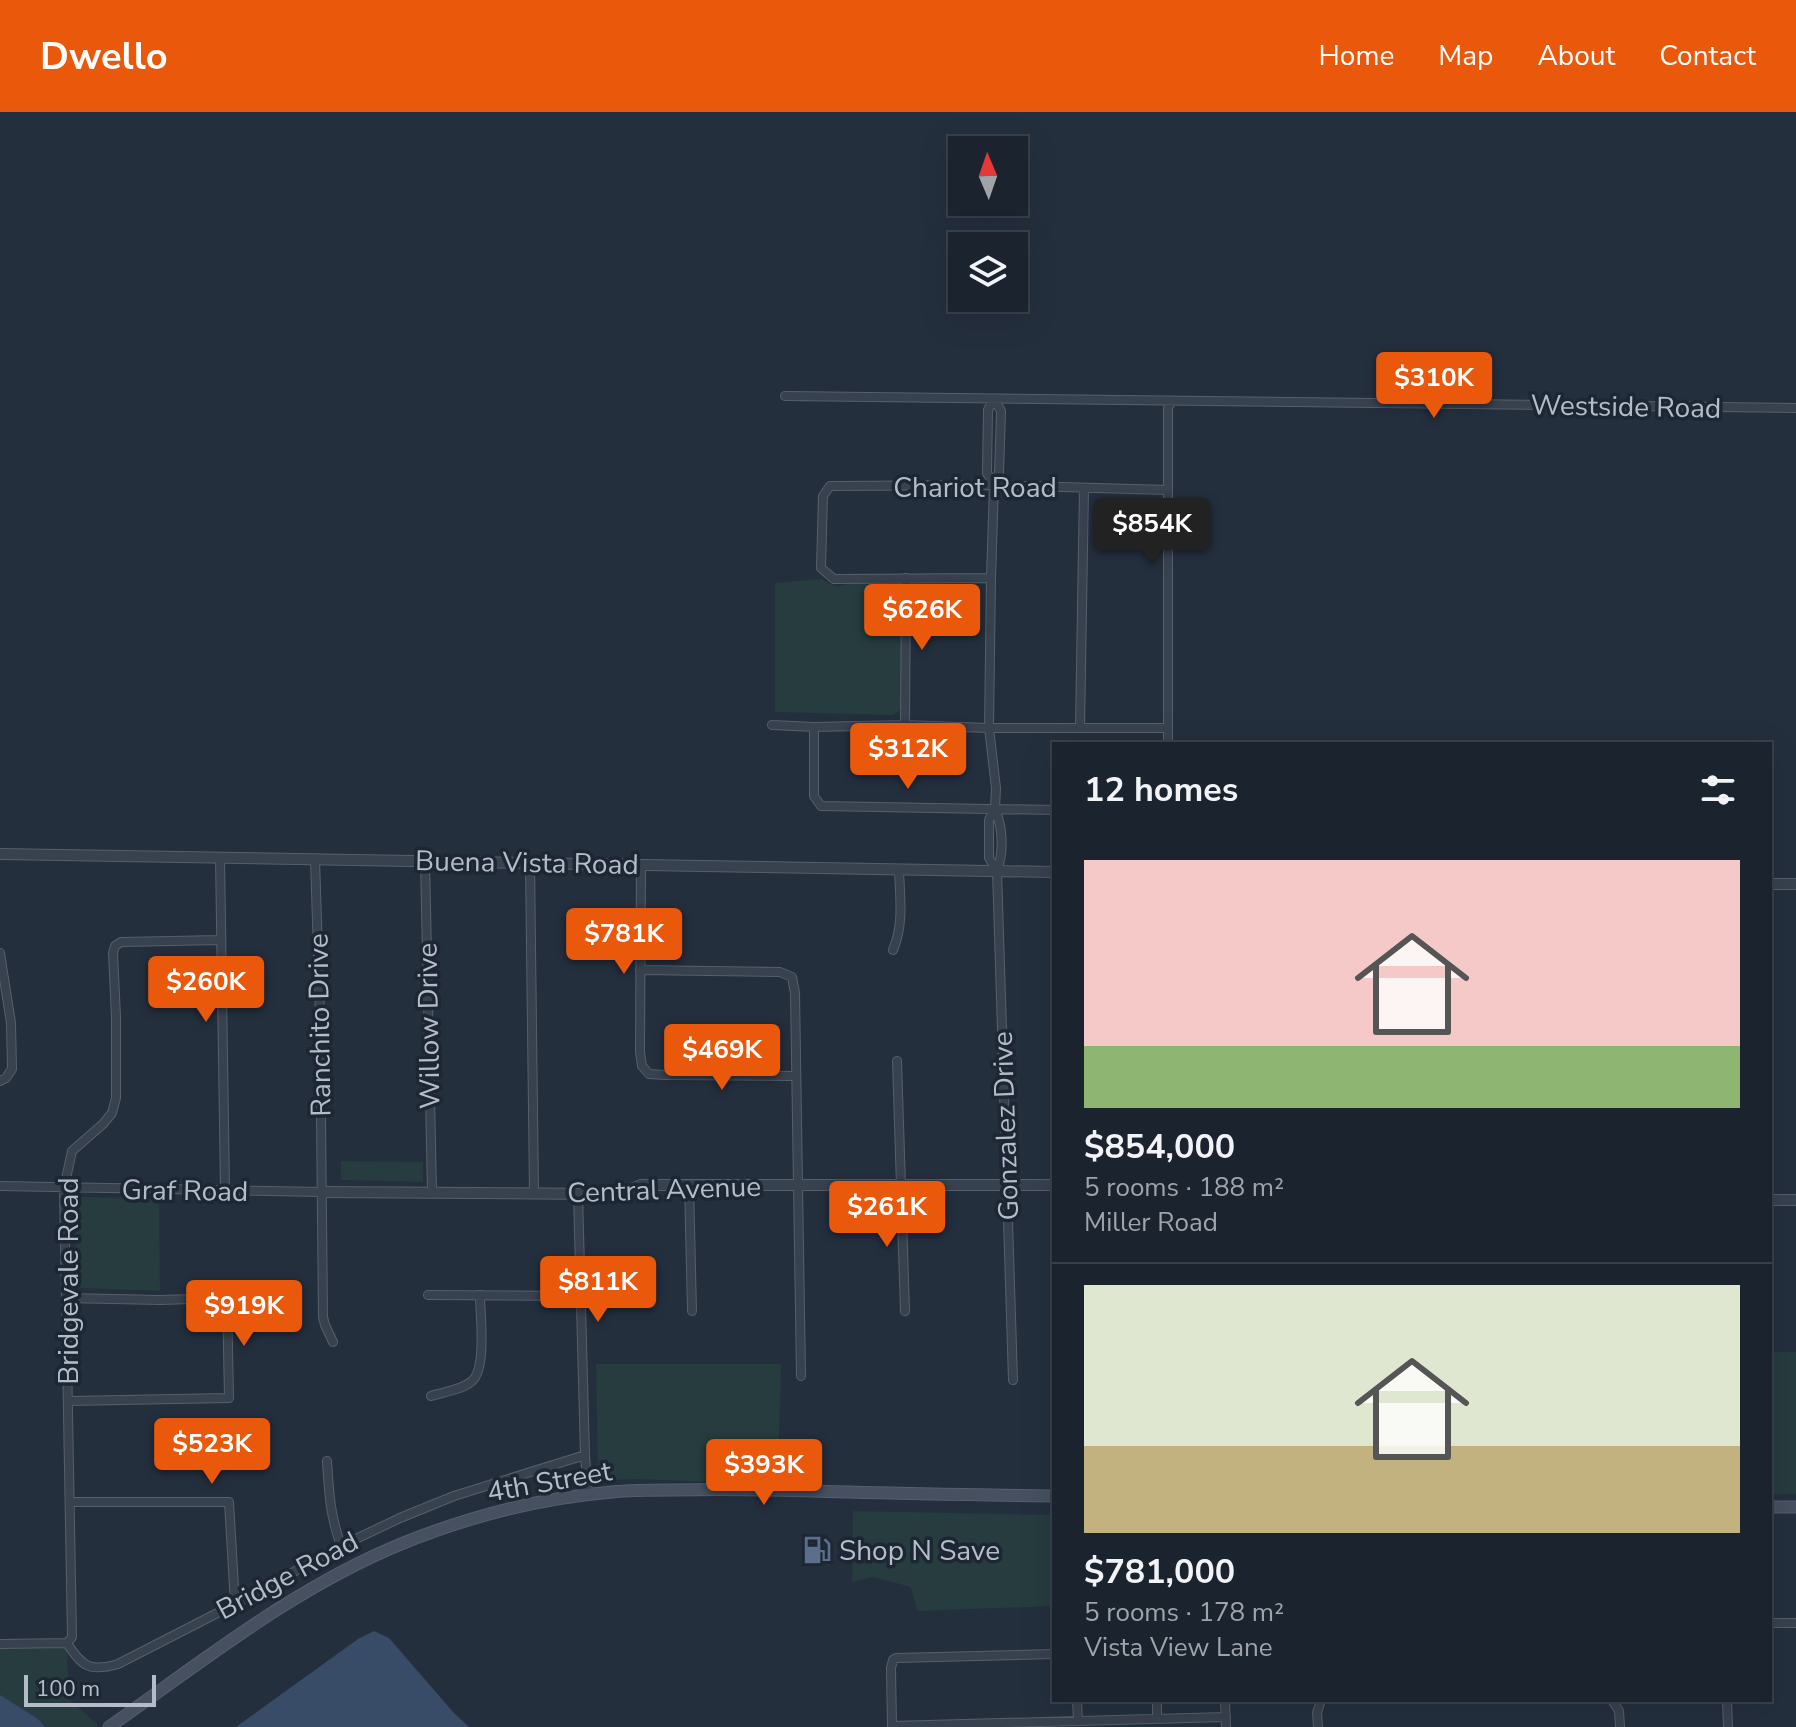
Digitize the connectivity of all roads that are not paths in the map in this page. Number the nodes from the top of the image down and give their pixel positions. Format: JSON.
{"nodes":[{"id":1,"x":785,"y":396,"type":"dead end"},
{"id":2,"x":994,"y":399,"type":"junction"},
{"id":3,"x":1171,"y":402,"type":"junction"},
{"id":4,"x":1796,"y":408,"type":"edge"},
{"id":5,"x":994,"y":485,"type":"junction"},
{"id":6,"x":1084,"y":488,"type":"junction"},
{"id":7,"x":1168,"y":490,"type":"junction"},
{"id":8,"x":906,"y":578,"type":"junction"},
{"id":9,"x":991,"y":578,"type":"junction"},
{"id":10,"x":772,"y":725,"type":"dead end"},
{"id":11,"x":905,"y":725,"type":"junction"},
{"id":12,"x":814,"y":727,"type":"junction"},
{"id":13,"x":989,"y":728,"type":"junction"},
{"id":14,"x":1080,"y":728,"type":"junction"},
{"id":15,"x":1168,"y":728,"type":"junction"},
{"id":16,"x":1168,"y":742,"type":"edge"},
{"id":17,"x":995,"y":809,"type":"junction"},
{"id":18,"x":1052,"y":810,"type":"edge"},
{"id":19,"x":0,"y":854,"type":"edge"},
{"id":20,"x":220,"y":857,"type":"junction"},
{"id":21,"x":315,"y":859,"type":"junction"},
{"id":22,"x":425,"y":860,"type":"junction"},
{"id":23,"x":530,"y":862,"type":"junction"},
{"id":24,"x":641,"y":864,"type":"junction"},
{"id":25,"x":899,"y":870,"type":"junction"},
{"id":26,"x":997,"y":871,"type":"junction"},
{"id":27,"x":1052,"y":872,"type":"edge"},
{"id":28,"x":1772,"y":884,"type":"edge"},
{"id":29,"x":1796,"y":884,"type":"edge"},
{"id":30,"x":220,"y":940,"type":"junction"},
{"id":31,"x":893,"y":950,"type":"dead end"},
{"id":32,"x":0,"y":953,"type":"edge"},
{"id":33,"x":640,"y":970,"type":"junction"},
{"id":34,"x":897,"y":1061,"type":"dead end"},
{"id":35,"x":796,"y":1076,"type":"junction"},
{"id":36,"x":0,"y":1081,"type":"edge"},
{"id":37,"x":689,"y":1184,"type":"junction"},
{"id":38,"x":797,"y":1184,"type":"junction"},
{"id":39,"x":1007,"y":1185,"type":"junction"},
{"id":40,"x":1052,"y":1185,"type":"edge"},
{"id":41,"x":0,"y":1186,"type":"edge"},
{"id":42,"x":901,"y":1186,"type":"junction"},
{"id":43,"x":64,"y":1188,"type":"junction"},
{"id":44,"x":225,"y":1190,"type":"junction"},
{"id":45,"x":322,"y":1192,"type":"junction"},
{"id":46,"x":432,"y":1192,"type":"junction"},
{"id":47,"x":534,"y":1193,"type":"junction"},
{"id":48,"x":578,"y":1194,"type":"junction"},
{"id":49,"x":1772,"y":1200,"type":"edge"},
{"id":50,"x":1796,"y":1200,"type":"edge"},
{"id":51,"x":428,"y":1295,"type":"dead end"},
{"id":52,"x":480,"y":1295,"type":"junction"},
{"id":53,"x":581,"y":1296,"type":"junction"},
{"id":54,"x":66,"y":1298,"type":"junction"},
{"id":55,"x":692,"y":1311,"type":"dead end"},
{"id":56,"x":905,"y":1311,"type":"dead end"},
{"id":57,"x":333,"y":1342,"type":"dead end"},
{"id":58,"x":801,"y":1376,"type":"dead end"},
{"id":59,"x":1013,"y":1380,"type":"dead end"},
{"id":60,"x":431,"y":1396,"type":"dead end"},
{"id":61,"x":68,"y":1401,"type":"junction"},
{"id":62,"x":585,"y":1455,"type":"junction"},
{"id":63,"x":327,"y":1461,"type":"dead end"},
{"id":64,"x":588,"y":1495,"type":"junction"},
{"id":65,"x":1052,"y":1496,"type":"edge"},
{"id":66,"x":70,"y":1502,"type":"junction"},
{"id":67,"x":1772,"y":1507,"type":"edge"},
{"id":68,"x":1796,"y":1507,"type":"edge"},
{"id":69,"x":341,"y":1546,"type":"junction"},
{"id":70,"x":235,"y":1604,"type":"junction"},
{"id":71,"x":1772,"y":1623,"type":"edge"},
{"id":72,"x":1796,"y":1623,"type":"edge"},
{"id":73,"x":67,"y":1643,"type":"junction"},
{"id":74,"x":0,"y":1644,"type":"edge"},
{"id":75,"x":1052,"y":1654,"type":"edge"},
{"id":76,"x":1077,"y":1702,"type":"edge"},
{"id":77,"x":1157,"y":1702,"type":"edge"},
{"id":78,"x":1225,"y":1702,"type":"edge"},
{"id":79,"x":1320,"y":1702,"type":"edge"},
{"id":80,"x":1614,"y":1702,"type":"edge"},
{"id":81,"x":1727,"y":1702,"type":"edge"},
{"id":82,"x":1157,"y":1719,"type":"junction"},
{"id":83,"x":1078,"y":1721,"type":"junction"},
{"id":84,"x":1226,"y":1722,"type":"edge"},
{"id":85,"x":1061,"y":1724,"type":"edge"},
{"id":86,"x":109,"y":1727,"type":"edge"},
{"id":87,"x":892,"y":1727,"type":"edge"},
{"id":88,"x":1318,"y":1727,"type":"edge"},
{"id":89,"x":1620,"y":1727,"type":"edge"},
{"id":90,"x":1728,"y":1727,"type":"edge"}],
"edges":[{"from":1,"to":2,"type":"street","name":"Westside Road"},
{"from":2,"to":3,"type":"street","name":"Westside Road"},
{"from":2,"to":5,"type":"street","name":"Gonzalez Drive"},
{"from":3,"to":4,"type":"street","name":"Westside Road"},
{"from":3,"to":7,"type":"street"},
{"from":5,"to":6,"type":"street","name":"Chariot Road"},
{"from":5,"to":8,"type":"street","name":"Chariot Road"},
{"from":5,"to":9,"type":"street","name":"Gonzalez Drive"},
{"from":6,"to":7,"type":"street","name":"Chariot Road"},
{"from":6,"to":14,"type":"street"},
{"from":7,"to":15,"type":"street"},
{"from":8,"to":9,"type":"street"},
{"from":8,"to":11,"type":"street"},
{"from":9,"to":13,"type":"street","name":"Gonzalez Drive"},
{"from":10,"to":12,"type":"street"},
{"from":11,"to":12,"type":"street"},
{"from":11,"to":13,"type":"street"},
{"from":12,"to":17,"type":"street"},
{"from":13,"to":14,"type":"street"},
{"from":13,"to":17,"type":"street","name":"Gonzalez Drive"},
{"from":14,"to":15,"type":"street"},
{"from":15,"to":16,"type":"street"},
{"from":17,"to":18,"type":"street"},
{"from":17,"to":26,"type":"street","name":"Gonzalez Drive"},
{"from":19,"to":20,"type":"street","name":"Buena Vista Road"},
{"from":20,"to":21,"type":"street","name":"Buena Vista Road"},
{"from":20,"to":30,"type":"street"},
{"from":21,"to":22,"type":"street","name":"Buena Vista Road"},
{"from":21,"to":45,"type":"street","name":"Ranchito Drive"},
{"from":22,"to":23,"type":"street","name":"Buena Vista Road"},
{"from":22,"to":46,"type":"street","name":"Willow Drive"},
{"from":23,"to":24,"type":"street","name":"Buena Vista Road"},
{"from":23,"to":47,"type":"street"},
{"from":24,"to":25,"type":"street","name":"Buena Vista Road"},
{"from":24,"to":33,"type":"street"},
{"from":25,"to":26,"type":"street","name":"Buena Vista Road"},
{"from":25,"to":31,"type":"street"},
{"from":26,"to":27,"type":"street","name":"Buena Vista Road"},
{"from":26,"to":39,"type":"street","name":"Gonzalez Drive"},
{"from":28,"to":29,"type":"street"},
{"from":30,"to":43,"type":"street","name":"Bridgevale Road"},
{"from":30,"to":44,"type":"street"},
{"from":32,"to":36,"type":"street"},
{"from":33,"to":35,"type":"street"},
{"from":33,"to":35,"type":"street"},
{"from":34,"to":42,"type":"street"},
{"from":35,"to":38,"type":"street"},
{"from":37,"to":38,"type":"street","name":"Central Avenue"},
{"from":37,"to":48,"type":"street","name":"Central Avenue"},
{"from":37,"to":55,"type":"street"},
{"from":38,"to":42,"type":"street","name":"Central Avenue"},
{"from":38,"to":58,"type":"street"},
{"from":39,"to":40,"type":"street","name":"Central Avenue"},
{"from":39,"to":42,"type":"street","name":"Central Avenue"},
{"from":39,"to":59,"type":"street","name":"Gonzalez Drive"},
{"from":41,"to":43,"type":"street","name":"Graf Road"},
{"from":42,"to":56,"type":"street"},
{"from":43,"to":44,"type":"street","name":"Graf Road"},
{"from":43,"to":54,"type":"street","name":"Bridgevale Road"},
{"from":44,"to":45,"type":"street","name":"Graf Road"},
{"from":45,"to":46,"type":"street","name":"Central Avenue"},
{"from":45,"to":57,"type":"street","name":"Ranchito Drive"},
{"from":46,"to":47,"type":"street","name":"Central Avenue"},
{"from":47,"to":48,"type":"street","name":"Central Avenue"},
{"from":48,"to":53,"type":"street"},
{"from":49,"to":50,"type":"street"},
{"from":51,"to":52,"type":"street"},
{"from":52,"to":53,"type":"street"},
{"from":52,"to":60,"type":"street"},
{"from":53,"to":62,"type":"street"},
{"from":54,"to":61,"type":"street","name":"Bridgevale Road"},
{"from":54,"to":61,"type":"street"},
{"from":61,"to":66,"type":"street","name":"Bridgevale Road"},
{"from":62,"to":64,"type":"street"},
{"from":62,"to":69,"type":"street","name":"Bridge Road"},
{"from":63,"to":69,"type":"street"},
{"from":64,"to":65,"type":"main road","name":"4th Street"},
{"from":64,"to":86,"type":"main road","name":"4th Street"},
{"from":66,"to":70,"type":"street"},
{"from":66,"to":73,"type":"street","name":"Bridgevale Road"},
{"from":67,"to":68,"type":"main road"},
{"from":69,"to":70,"type":"street","name":"Bridge Road"},
{"from":70,"to":73,"type":"street","name":"Bridge Road"},
{"from":71,"to":72,"type":"street"},
{"from":73,"to":74,"type":"street"},
{"from":75,"to":87,"type":"street"},
{"from":76,"to":83,"type":"street"},
{"from":77,"to":82,"type":"street"},
{"from":78,"to":84,"type":"street"},
{"from":79,"to":88,"type":"street"},
{"from":80,"to":89,"type":"street"},
{"from":81,"to":90,"type":"street"},
{"from":82,"to":83,"type":"street"},
{"from":82,"to":84,"type":"street"},
{"from":83,"to":85,"type":"street"},
{"from":85,"to":87,"type":"street"}]}
